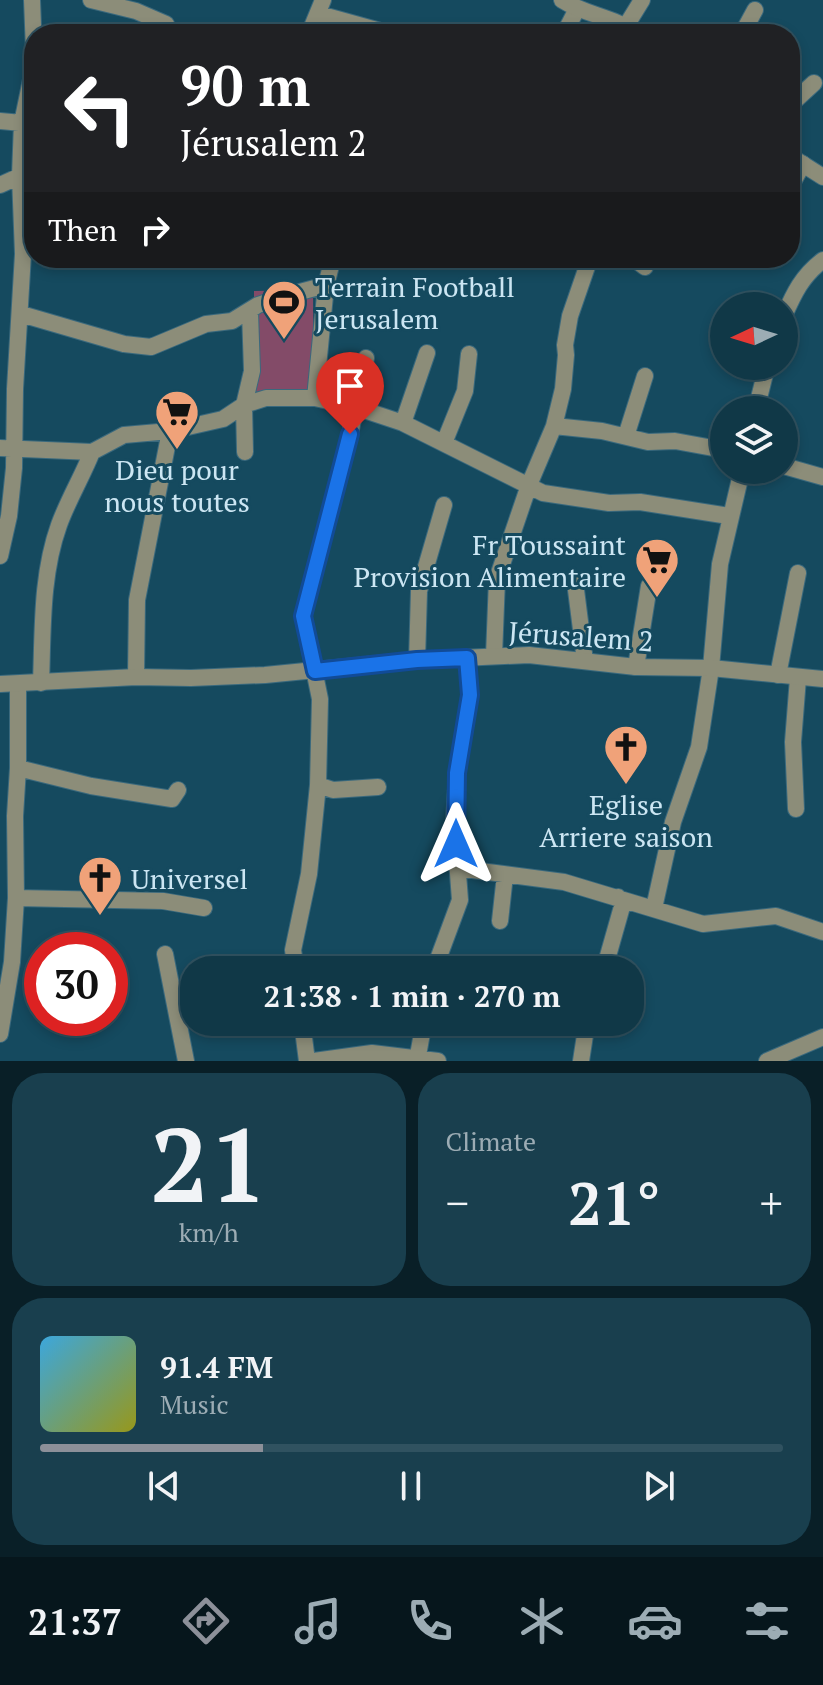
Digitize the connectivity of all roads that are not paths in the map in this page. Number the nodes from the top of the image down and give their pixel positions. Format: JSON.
{"nodes":[{"id":1,"x":32,"y":0,"type":"edge"},
{"id":2,"x":91,"y":0,"type":"edge"},
{"id":3,"x":562,"y":0,"type":"edge"},
{"id":4,"x":642,"y":0,"type":"edge"},
{"id":5,"x":321,"y":7,"type":"edge"},
{"id":6,"x":577,"y":9,"type":"junction"},
{"id":7,"x":755,"y":10,"type":"dead end"},
{"id":8,"x":33,"y":24,"type":"edge"},
{"id":9,"x":166,"y":24,"type":"dead end"},
{"id":10,"x":365,"y":24,"type":"edge"},
{"id":11,"x":569,"y":24,"type":"edge"},
{"id":12,"x":616,"y":24,"type":"edge"},
{"id":13,"x":634,"y":24,"type":"edge"},
{"id":14,"x":747,"y":24,"type":"edge"},
{"id":15,"x":814,"y":83,"type":"dead end"},
{"id":16,"x":800,"y":96,"type":"edge"},
{"id":17,"x":24,"y":113,"type":"edge"},
{"id":18,"x":0,"y":121,"type":"edge"},
{"id":19,"x":22,"y":123,"type":"junction"},
{"id":20,"x":800,"y":163,"type":"edge"},
{"id":21,"x":20,"y":176,"type":"junction"},
{"id":22,"x":823,"y":177,"type":"edge"},
{"id":23,"x":0,"y":185,"type":"edge"},
{"id":24,"x":823,"y":260,"type":"edge"},
{"id":25,"x":330,"y":268,"type":"edge"},
{"id":26,"x":587,"y":268,"type":"edge"},
{"id":27,"x":326,"y":285,"type":"junction"},
{"id":28,"x":794,"y":292,"type":"edge"},
{"id":29,"x":250,"y":312,"type":"junction"},
{"id":30,"x":21,"y":314,"type":"junction"},
{"id":31,"x":427,"y":353,"type":"dead end"},
{"id":32,"x":469,"y":354,"type":"dead end"},
{"id":33,"x":366,"y":358,"type":"dead end"},
{"id":34,"x":645,"y":376,"type":"dead end"},
{"id":35,"x":315,"y":398,"type":"junction"},
{"id":36,"x":244,"y":405,"type":"junction"},
{"id":37,"x":355,"y":407,"type":"junction"},
{"id":38,"x":403,"y":423,"type":"junction"},
{"id":39,"x":554,"y":426,"type":"junction"},
{"id":40,"x":170,"y":431,"type":"junction"},
{"id":41,"x":626,"y":436,"type":"junction"},
{"id":42,"x":444,"y":443,"type":"junction"},
{"id":43,"x":710,"y":447,"type":"edge"},
{"id":44,"x":8,"y":448,"type":"edge"},
{"id":45,"x":92,"y":452,"type":"junction"},
{"id":46,"x":245,"y":452,"type":"dead end"},
{"id":47,"x":798,"y":470,"type":"edge"},
{"id":48,"x":823,"y":477,"type":"edge"},
{"id":49,"x":738,"y":484,"type":"edge"},
{"id":50,"x":529,"y":485,"type":"junction"},
{"id":51,"x":444,"y":505,"type":"dead end"},
{"id":52,"x":729,"y":516,"type":"junction"},
{"id":53,"x":0,"y":556,"type":"edge"},
{"id":54,"x":798,"y":573,"type":"dead end"},
{"id":55,"x":575,"y":582,"type":"dead end"},
{"id":56,"x":649,"y":586,"type":"dead end"},
{"id":57,"x":494,"y":656,"type":"junction"},
{"id":58,"x":467,"y":658,"type":"junction"},
{"id":59,"x":417,"y":660,"type":"junction"},
{"id":60,"x":585,"y":661,"type":"junction"},
{"id":61,"x":636,"y":667,"type":"junction"},
{"id":62,"x":711,"y":668,"type":"junction"},
{"id":63,"x":315,"y":671,"type":"junction"},
{"id":64,"x":778,"y":675,"type":"junction"},
{"id":65,"x":136,"y":677,"type":"junction"},
{"id":66,"x":798,"y":678,"type":"junction"},
{"id":67,"x":823,"y":679,"type":"edge"},
{"id":68,"x":41,"y":683,"type":"junction"},
{"id":69,"x":0,"y":684,"type":"edge"},
{"id":70,"x":18,"y":684,"type":"junction"},
{"id":71,"x":18,"y":768,"type":"junction"},
{"id":72,"x":318,"y":785,"type":"junction"},
{"id":73,"x":378,"y":787,"type":"dead end"},
{"id":74,"x":178,"y":790,"type":"dead end"},
{"id":75,"x":796,"y":809,"type":"dead end"},
{"id":76,"x":457,"y":868,"type":"junction"},
{"id":77,"x":505,"y":875,"type":"junction"},
{"id":78,"x":618,"y":897,"type":"junction"},
{"id":79,"x":16,"y":898,"type":"junction"},
{"id":80,"x":204,"y":908,"type":"dead end"},
{"id":81,"x":654,"y":908,"type":"junction"},
{"id":82,"x":500,"y":921,"type":"dead end"},
{"id":83,"x":823,"y":932,"type":"edge"},
{"id":84,"x":165,"y":954,"type":"dead end"},
{"id":85,"x":294,"y":956,"type":"edge"},
{"id":86,"x":439,"y":956,"type":"edge"},
{"id":87,"x":608,"y":956,"type":"edge"},
{"id":88,"x":0,"y":1034,"type":"edge"},
{"id":89,"x":304,"y":1036,"type":"edge"},
{"id":90,"x":421,"y":1036,"type":"edge"},
{"id":91,"x":585,"y":1036,"type":"edge"},
{"id":92,"x":823,"y":1037,"type":"edge"},
{"id":93,"x":417,"y":1060,"type":"edge"},
{"id":94,"x":186,"y":1061,"type":"edge"},
{"id":95,"x":307,"y":1061,"type":"edge"},
{"id":96,"x":314,"y":1061,"type":"edge"},
{"id":97,"x":438,"y":1061,"type":"edge"},
{"id":98,"x":581,"y":1061,"type":"edge"},
{"id":99,"x":767,"y":1061,"type":"edge"}],
"edges":[{"from":1,"to":8,"type":"street"},
{"from":2,"to":9,"type":"street"},
{"from":3,"to":6,"type":"street"},
{"from":4,"to":13,"type":"street"},
{"from":5,"to":10,"type":"street"},
{"from":6,"to":11,"type":"street"},
{"from":6,"to":12,"type":"street"},
{"from":7,"to":14,"type":"street"},
{"from":15,"to":16,"type":"street"},
{"from":17,"to":19,"type":"street"},
{"from":18,"to":19,"type":"street"},
{"from":19,"to":21,"type":"street"},
{"from":20,"to":22,"type":"street"},
{"from":21,"to":23,"type":"street"},
{"from":21,"to":30,"type":"street"},
{"from":24,"to":28,"type":"street"},
{"from":25,"to":27,"type":"street"},
{"from":26,"to":39,"type":"street"},
{"from":27,"to":29,"type":"street"},
{"from":27,"to":35,"type":"street"},
{"from":29,"to":30,"type":"street"},
{"from":29,"to":36,"type":"street"},
{"from":30,"to":44,"type":"street"},
{"from":31,"to":38,"type":"street"},
{"from":32,"to":42,"type":"street"},
{"from":33,"to":37,"type":"street"},
{"from":34,"to":41,"type":"street"},
{"from":35,"to":36,"type":"street"},
{"from":35,"to":37,"type":"street"},
{"from":36,"to":40,"type":"street"},
{"from":36,"to":46,"type":"street"},
{"from":37,"to":38,"type":"street"},
{"from":37,"to":63,"type":"street"},
{"from":38,"to":42,"type":"street"},
{"from":39,"to":41,"type":"street"},
{"from":39,"to":50,"type":"street"},
{"from":40,"to":45,"type":"street"},
{"from":40,"to":65,"type":"street"},
{"from":41,"to":43,"type":"street"},
{"from":42,"to":50,"type":"street"},
{"from":44,"to":45,"type":"street"},
{"from":44,"to":53,"type":"street"},
{"from":45,"to":68,"type":"street"},
{"from":47,"to":48,"type":"street"},
{"from":49,"to":52,"type":"street"},
{"from":50,"to":52,"type":"street"},
{"from":50,"to":57,"type":"street"},
{"from":51,"to":59,"type":"street"},
{"from":52,"to":62,"type":"street"},
{"from":54,"to":64,"type":"street"},
{"from":55,"to":60,"type":"street"},
{"from":56,"to":61,"type":"street"},
{"from":57,"to":58,"type":"street","name":"Jérusalem 2"},
{"from":57,"to":60,"type":"street","name":"Jérusalem 2"},
{"from":58,"to":59,"type":"street","name":"Jérusalem 2"},
{"from":58,"to":76,"type":"street"},
{"from":59,"to":63,"type":"street","name":"Jérusalem 2"},
{"from":60,"to":61,"type":"street","name":"Jérusalem 2"},
{"from":61,"to":62,"type":"street","name":"Jérusalem 2"},
{"from":62,"to":64,"type":"street","name":"Jérusalem 2"},
{"from":62,"to":81,"type":"street"},
{"from":63,"to":65,"type":"street","name":"Jérusalem 2"},
{"from":63,"to":72,"type":"street"},
{"from":64,"to":66,"type":"street","name":"Jérusalem 2"},
{"from":65,"to":68,"type":"street","name":"Jérusalem 2"},
{"from":66,"to":67,"type":"street","name":"Jérusalem 2"},
{"from":66,"to":75,"type":"street"},
{"from":68,"to":70,"type":"street","name":"Jérusalem 2"},
{"from":69,"to":70,"type":"street","name":"Jérusalem 2"},
{"from":70,"to":71,"type":"street"},
{"from":71,"to":74,"type":"street"},
{"from":71,"to":79,"type":"street"},
{"from":72,"to":73,"type":"street"},
{"from":72,"to":85,"type":"street"},
{"from":76,"to":77,"type":"street"},
{"from":76,"to":86,"type":"street"},
{"from":77,"to":78,"type":"street"},
{"from":77,"to":82,"type":"street"},
{"from":78,"to":81,"type":"street"},
{"from":78,"to":87,"type":"street"},
{"from":79,"to":80,"type":"street"},
{"from":79,"to":88,"type":"street"},
{"from":81,"to":83,"type":"street"},
{"from":84,"to":94,"type":"street"},
{"from":89,"to":95,"type":"street"},
{"from":90,"to":93,"type":"street"},
{"from":91,"to":98,"type":"street"},
{"from":92,"to":99,"type":"street"},
{"from":93,"to":96,"type":"street"},
{"from":93,"to":97,"type":"street"}]}
